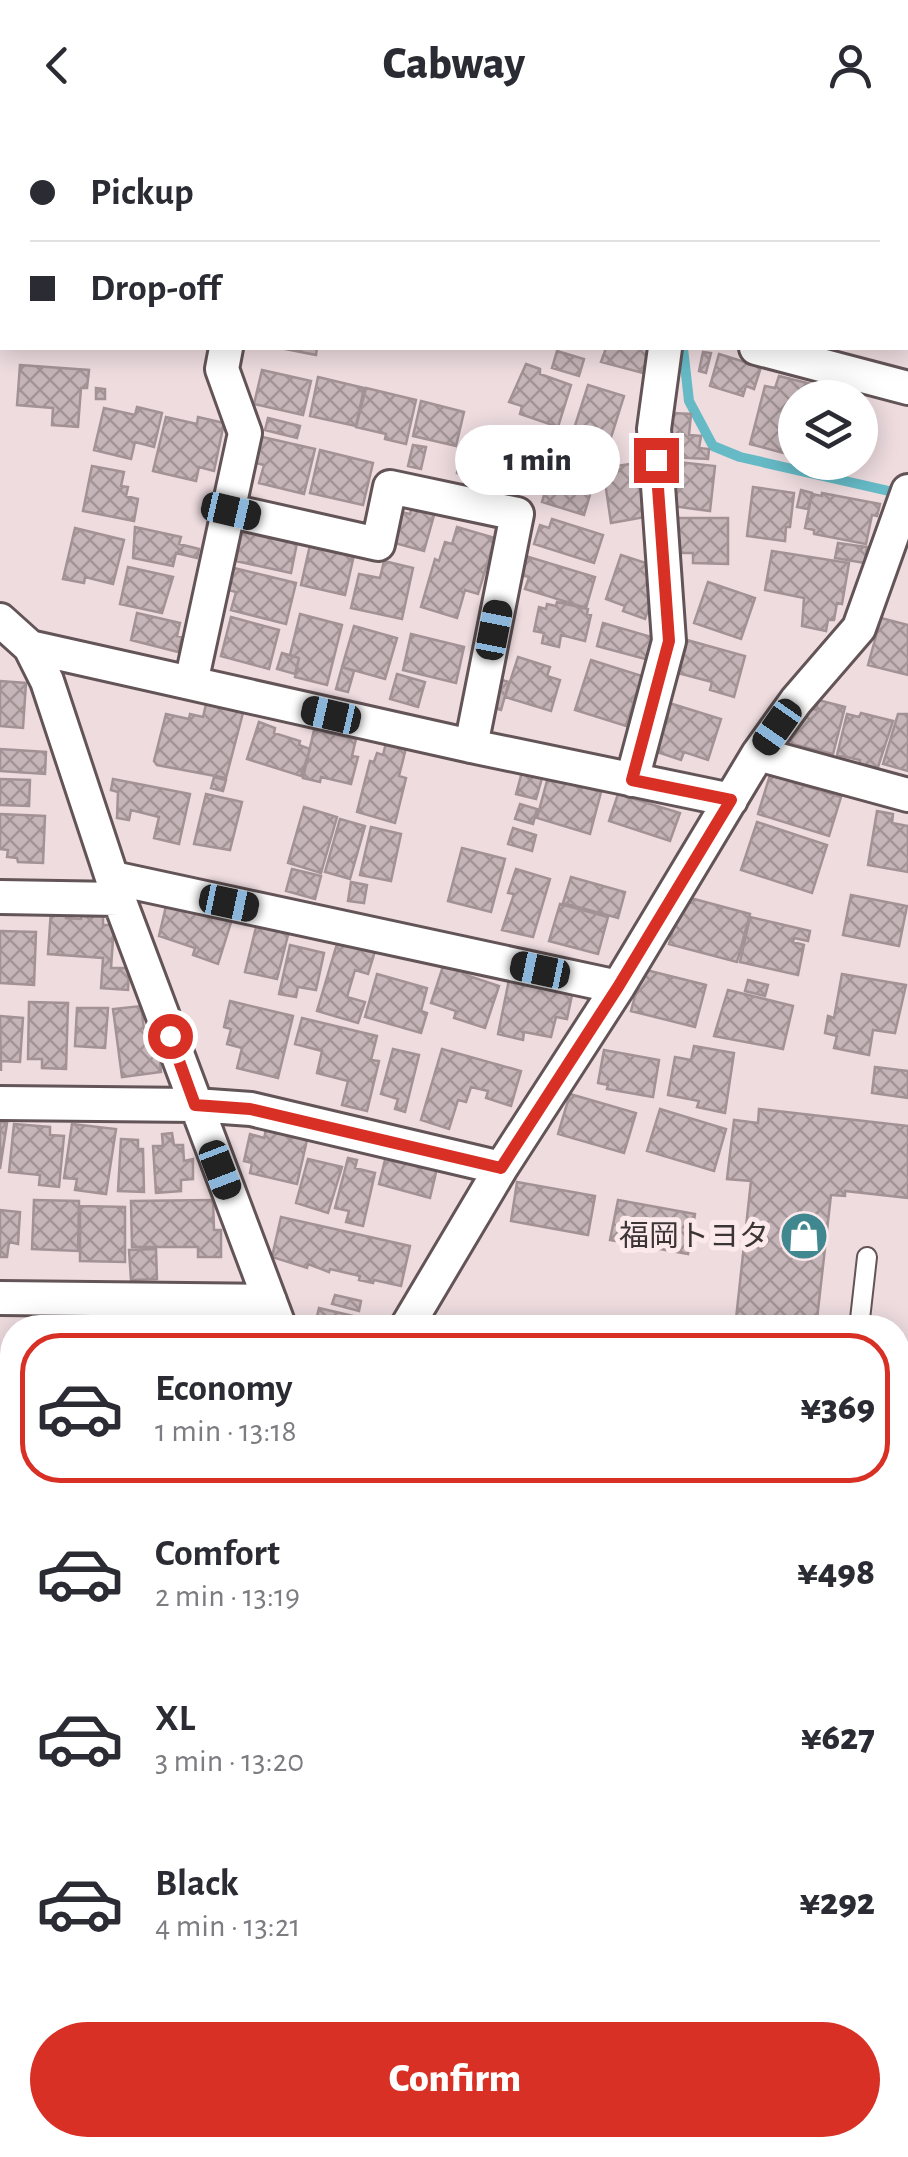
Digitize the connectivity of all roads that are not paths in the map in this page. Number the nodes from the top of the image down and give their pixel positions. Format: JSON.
{"nodes":[{"id":1,"x":0,"y":254,"type":"edge"},
{"id":2,"x":0,"y":284,"type":"edge"},
{"id":3,"x":226,"y":350,"type":"edge"},
{"id":4,"x":665,"y":350,"type":"edge"},
{"id":5,"x":773,"y":350,"type":"edge"},
{"id":6,"x":908,"y":388,"type":"edge"},
{"id":7,"x":908,"y":491,"type":"edge"},
{"id":8,"x":231,"y":511,"type":"junction"},
{"id":9,"x":0,"y":620,"type":"edge"},
{"id":10,"x":30,"y":647,"type":"junction"},
{"id":11,"x":191,"y":683,"type":"junction"},
{"id":12,"x":471,"y":746,"type":"junction"},
{"id":13,"x":758,"y":754,"type":"junction"},
{"id":14,"x":632,"y":780,"type":"junction"},
{"id":15,"x":908,"y":795,"type":"edge"},
{"id":16,"x":731,"y":800,"type":"junction"},
{"id":17,"x":116,"y":888,"type":"junction"},
{"id":18,"x":0,"y":897,"type":"edge"},
{"id":19,"x":618,"y":987,"type":"junction"},
{"id":20,"x":0,"y":1103,"type":"edge"},
{"id":21,"x":195,"y":1105,"type":"junction"},
{"id":22,"x":501,"y":1168,"type":"junction"},
{"id":23,"x":867,"y":1257,"type":"dead end"},
{"id":24,"x":0,"y":1298,"type":"edge"},
{"id":25,"x":275,"y":1314,"type":"edge"},
{"id":26,"x":414,"y":1315,"type":"edge"},
{"id":27,"x":860,"y":1315,"type":"edge"}],
"edges":[{"from":1,"to":2,"type":"street"},
{"from":3,"to":8,"type":"street"},
{"from":4,"to":14,"type":"street"},
{"from":5,"to":6,"type":"street"},
{"from":7,"to":13,"type":"street"},
{"from":8,"to":11,"type":"street"},
{"from":8,"to":12,"type":"street"},
{"from":9,"to":10,"type":"street"},
{"from":10,"to":11,"type":"street"},
{"from":10,"to":17,"type":"street"},
{"from":11,"to":12,"type":"street"},
{"from":12,"to":14,"type":"street"},
{"from":13,"to":15,"type":"street"},
{"from":13,"to":16,"type":"street"},
{"from":14,"to":16,"type":"street"},
{"from":16,"to":19,"type":"street"},
{"from":17,"to":18,"type":"street"},
{"from":17,"to":19,"type":"street"},
{"from":17,"to":21,"type":"street"},
{"from":19,"to":22,"type":"street"},
{"from":20,"to":21,"type":"street"},
{"from":21,"to":22,"type":"street"},
{"from":21,"to":25,"type":"street"},
{"from":22,"to":26,"type":"street"},
{"from":23,"to":27,"type":"lane"},
{"from":24,"to":25,"type":"street"}]}
